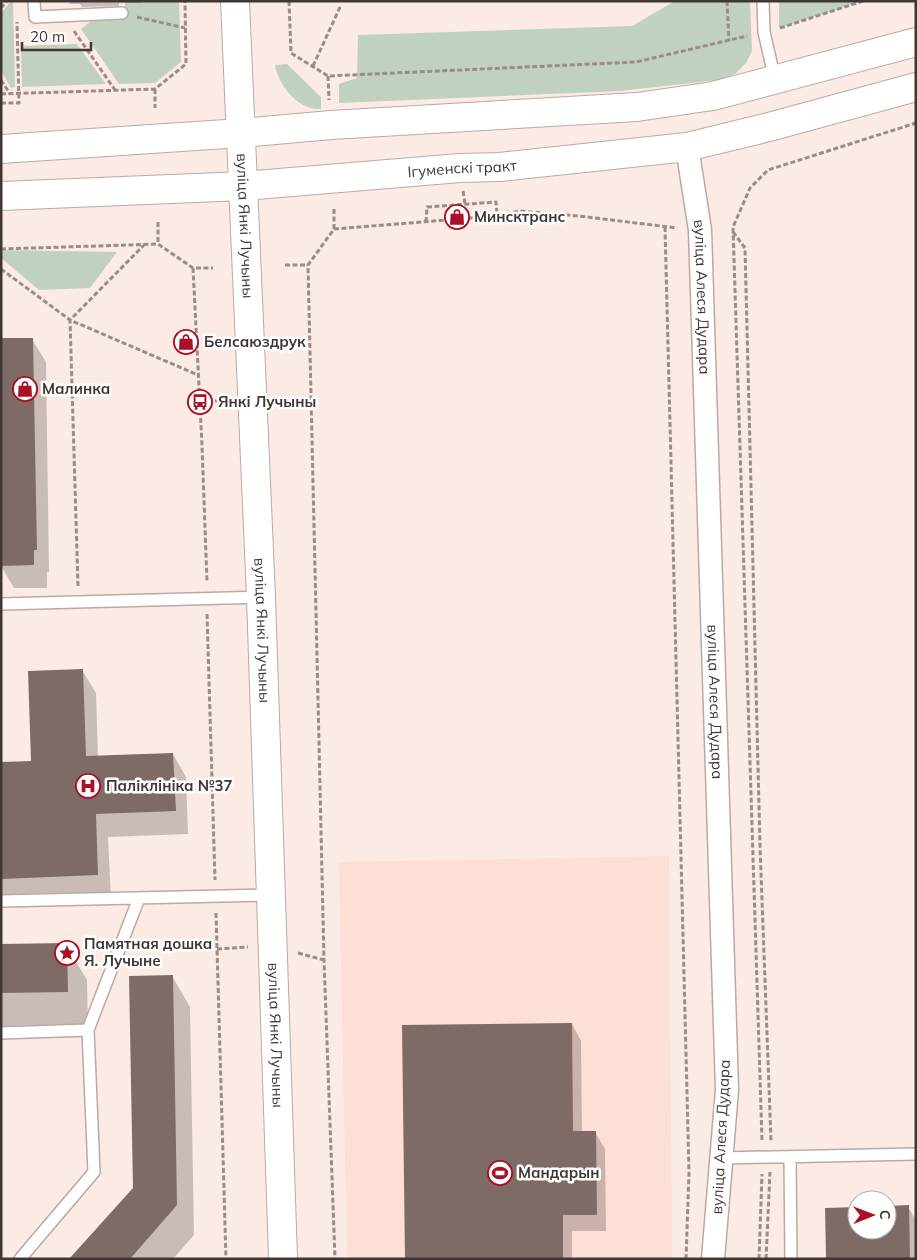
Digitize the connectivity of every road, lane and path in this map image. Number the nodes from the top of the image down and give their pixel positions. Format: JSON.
{"nodes":[{"id":1,"x":7,"y":1,"type":"edge"},
{"id":2,"x":34,"y":1,"type":"edge"},
{"id":3,"x":185,"y":1,"type":"edge"},
{"id":4,"x":235,"y":1,"type":"edge"},
{"id":5,"x":289,"y":1,"type":"edge"},
{"id":6,"x":727,"y":1,"type":"edge"},
{"id":7,"x":763,"y":1,"type":"edge"},
{"id":8,"x":863,"y":1,"type":"edge"},
{"id":9,"x":341,"y":5,"type":"dead end"},
{"id":10,"x":1,"y":8,"type":"edge"},
{"id":11,"x":122,"y":13,"type":"joint"},
{"id":12,"x":63,"y":16,"type":"junction"},
{"id":13,"x":17,"y":20,"type":"dead end"},
{"id":14,"x":186,"y":28,"type":"junction"},
{"id":15,"x":764,"y":32,"type":"junction"},
{"id":16,"x":729,"y":41,"type":"junction"},
{"id":17,"x":916,"y":42,"type":"edge"},
{"id":18,"x":313,"y":66,"type":"junction"},
{"id":19,"x":328,"y":76,"type":"junction"},
{"id":20,"x":1,"y":80,"type":"edge"},
{"id":21,"x":775,"y":80,"type":"junction"},
{"id":22,"x":916,"y":87,"type":"edge"},
{"id":23,"x":155,"y":89,"type":"junction"},
{"id":24,"x":115,"y":90,"type":"junction"},
{"id":25,"x":19,"y":93,"type":"junction"},
{"id":26,"x":1,"y":94,"type":"edge"},
{"id":27,"x":10,"y":94,"type":"junction"},
{"id":28,"x":1,"y":103,"type":"edge"},
{"id":29,"x":329,"y":106,"type":"dead end"},
{"id":30,"x":155,"y":108,"type":"dead end"},
{"id":31,"x":916,"y":123,"type":"edge"},
{"id":32,"x":241,"y":134,"type":"junction"},
{"id":33,"x":687,"y":147,"type":"junction"},
{"id":34,"x":1,"y":149,"type":"edge"},
{"id":35,"x":244,"y":186,"type":"junction"},
{"id":36,"x":1,"y":196,"type":"edge"},
{"id":37,"x":334,"y":210,"type":"dead end"},
{"id":38,"x":497,"y":216,"type":"junction"},
{"id":39,"x":158,"y":222,"type":"dead end"},
{"id":40,"x":426,"y":222,"type":"junction"},
{"id":41,"x":334,"y":229,"type":"junction"},
{"id":42,"x":733,"y":232,"type":"junction"},
{"id":43,"x":158,"y":244,"type":"junction"},
{"id":44,"x":144,"y":245,"type":"junction"},
{"id":45,"x":1,"y":249,"type":"edge"},
{"id":46,"x":308,"y":265,"type":"junction"},
{"id":47,"x":285,"y":266,"type":"dead end"},
{"id":48,"x":194,"y":268,"type":"junction"},
{"id":49,"x":213,"y":268,"type":"dead end"},
{"id":50,"x":1,"y":269,"type":"edge"},
{"id":51,"x":70,"y":320,"type":"junction"},
{"id":52,"x":198,"y":375,"type":"junction"},
{"id":53,"x":261,"y":597,"type":"junction"},
{"id":54,"x":207,"y":599,"type":"junction"},
{"id":55,"x":79,"y":602,"type":"junction"},
{"id":56,"x":1,"y":604,"type":"edge"},
{"id":57,"x":270,"y":895,"type":"junction"},
{"id":58,"x":215,"y":896,"type":"junction"},
{"id":59,"x":139,"y":898,"type":"junction"},
{"id":60,"x":1,"y":901,"type":"edge"},
{"id":61,"x":88,"y":1030,"type":"junction"},
{"id":62,"x":1,"y":1033,"type":"edge"},
{"id":63,"x":916,"y":1154,"type":"edge"},
{"id":64,"x":790,"y":1157,"type":"junction"},
{"id":65,"x":721,"y":1158,"type":"junction"},
{"id":66,"x":766,"y":1158,"type":"junction"},
{"id":67,"x":20,"y":1259,"type":"edge"},
{"id":68,"x":226,"y":1259,"type":"edge"},
{"id":69,"x":283,"y":1259,"type":"edge"},
{"id":70,"x":335,"y":1259,"type":"edge"},
{"id":71,"x":686,"y":1259,"type":"edge"},
{"id":72,"x":713,"y":1259,"type":"edge"},
{"id":73,"x":759,"y":1259,"type":"edge"},
{"id":74,"x":766,"y":1259,"type":"edge"},
{"id":75,"x":791,"y":1259,"type":"edge"}],
"edges":[{"from":1,"to":10,"type":"path"},
{"from":2,"to":12,"type":"lane"},
{"from":3,"to":14,"type":"path"},
{"from":4,"to":32,"type":"main road","name":"вуліца Янкі Лучыны"},
{"from":5,"to":18,"type":"path"},
{"from":6,"to":16,"type":"path"},
{"from":7,"to":15,"type":"lane"},
{"from":8,"to":15,"type":"path"},
{"from":9,"to":18,"type":"path"},
{"from":11,"to":12,"type":"lane"},
{"from":11,"to":14,"type":"path"},
{"from":12,"to":24,"type":"path"},
{"from":13,"to":25,"type":"path"},
{"from":14,"to":23,"type":"path"},
{"from":15,"to":16,"type":"path"},
{"from":15,"to":21,"type":"lane"},
{"from":16,"to":19,"type":"path"},
{"from":17,"to":21,"type":"main road"},
{"from":18,"to":19,"type":"path"},
{"from":19,"to":29,"type":"path"},
{"from":20,"to":27,"type":"path"},
{"from":21,"to":32,"type":"main road"},
{"from":22,"to":33,"type":"main road","name":"Ігуменскі тракт"},
{"from":23,"to":24,"type":"path"},
{"from":23,"to":30,"type":"path"},
{"from":24,"to":25,"type":"path"},
{"from":25,"to":27,"type":"path"},
{"from":25,"to":28,"type":"path"},
{"from":26,"to":27,"type":"path"},
{"from":31,"to":42,"type":"path"},
{"from":32,"to":34,"type":"main road"},
{"from":32,"to":35,"type":"main road","name":"вуліца Янкі Лучыны"},
{"from":33,"to":35,"type":"main road","name":"Ігуменскі тракт"},
{"from":33,"to":65,"type":"street","name":"вуліца Алеся Дудара"},
{"from":35,"to":36,"type":"main road","name":"Ігуменскі тракт"},
{"from":35,"to":53,"type":"main road","name":"вуліца Янкі Лучыны"},
{"from":37,"to":41,"type":"path"},
{"from":38,"to":40,"type":"path"},
{"from":38,"to":40,"type":"path"},
{"from":38,"to":71,"type":"path"},
{"from":39,"to":43,"type":"path"},
{"from":40,"to":41,"type":"path"},
{"from":41,"to":46,"type":"path"},
{"from":42,"to":66,"type":"path"},
{"from":42,"to":66,"type":"path"},
{"from":43,"to":44,"type":"path"},
{"from":43,"to":48,"type":"path"},
{"from":44,"to":45,"type":"path"},
{"from":44,"to":51,"type":"path"},
{"from":46,"to":47,"type":"path"},
{"from":46,"to":70,"type":"path"},
{"from":48,"to":49,"type":"path"},
{"from":48,"to":52,"type":"path"},
{"from":50,"to":51,"type":"path"},
{"from":51,"to":52,"type":"path"},
{"from":51,"to":55,"type":"path"},
{"from":52,"to":54,"type":"path"},
{"from":53,"to":54,"type":"lane"},
{"from":53,"to":57,"type":"main road","name":"вуліца Янкі Лучыны"},
{"from":54,"to":55,"type":"lane"},
{"from":54,"to":58,"type":"path"},
{"from":55,"to":56,"type":"lane"},
{"from":57,"to":58,"type":"lane"},
{"from":57,"to":69,"type":"main road","name":"вуліца Янкі Лучыны"},
{"from":58,"to":59,"type":"lane"},
{"from":58,"to":68,"type":"path"},
{"from":59,"to":60,"type":"lane"},
{"from":59,"to":61,"type":"lane"},
{"from":61,"to":62,"type":"lane"},
{"from":61,"to":67,"type":"lane"},
{"from":63,"to":64,"type":"lane"},
{"from":64,"to":66,"type":"lane"},
{"from":64,"to":75,"type":"lane"},
{"from":65,"to":66,"type":"lane"},
{"from":65,"to":72,"type":"street","name":"вуліца Алеся Дудара"},
{"from":66,"to":73,"type":"path"},
{"from":66,"to":74,"type":"path"}]}
